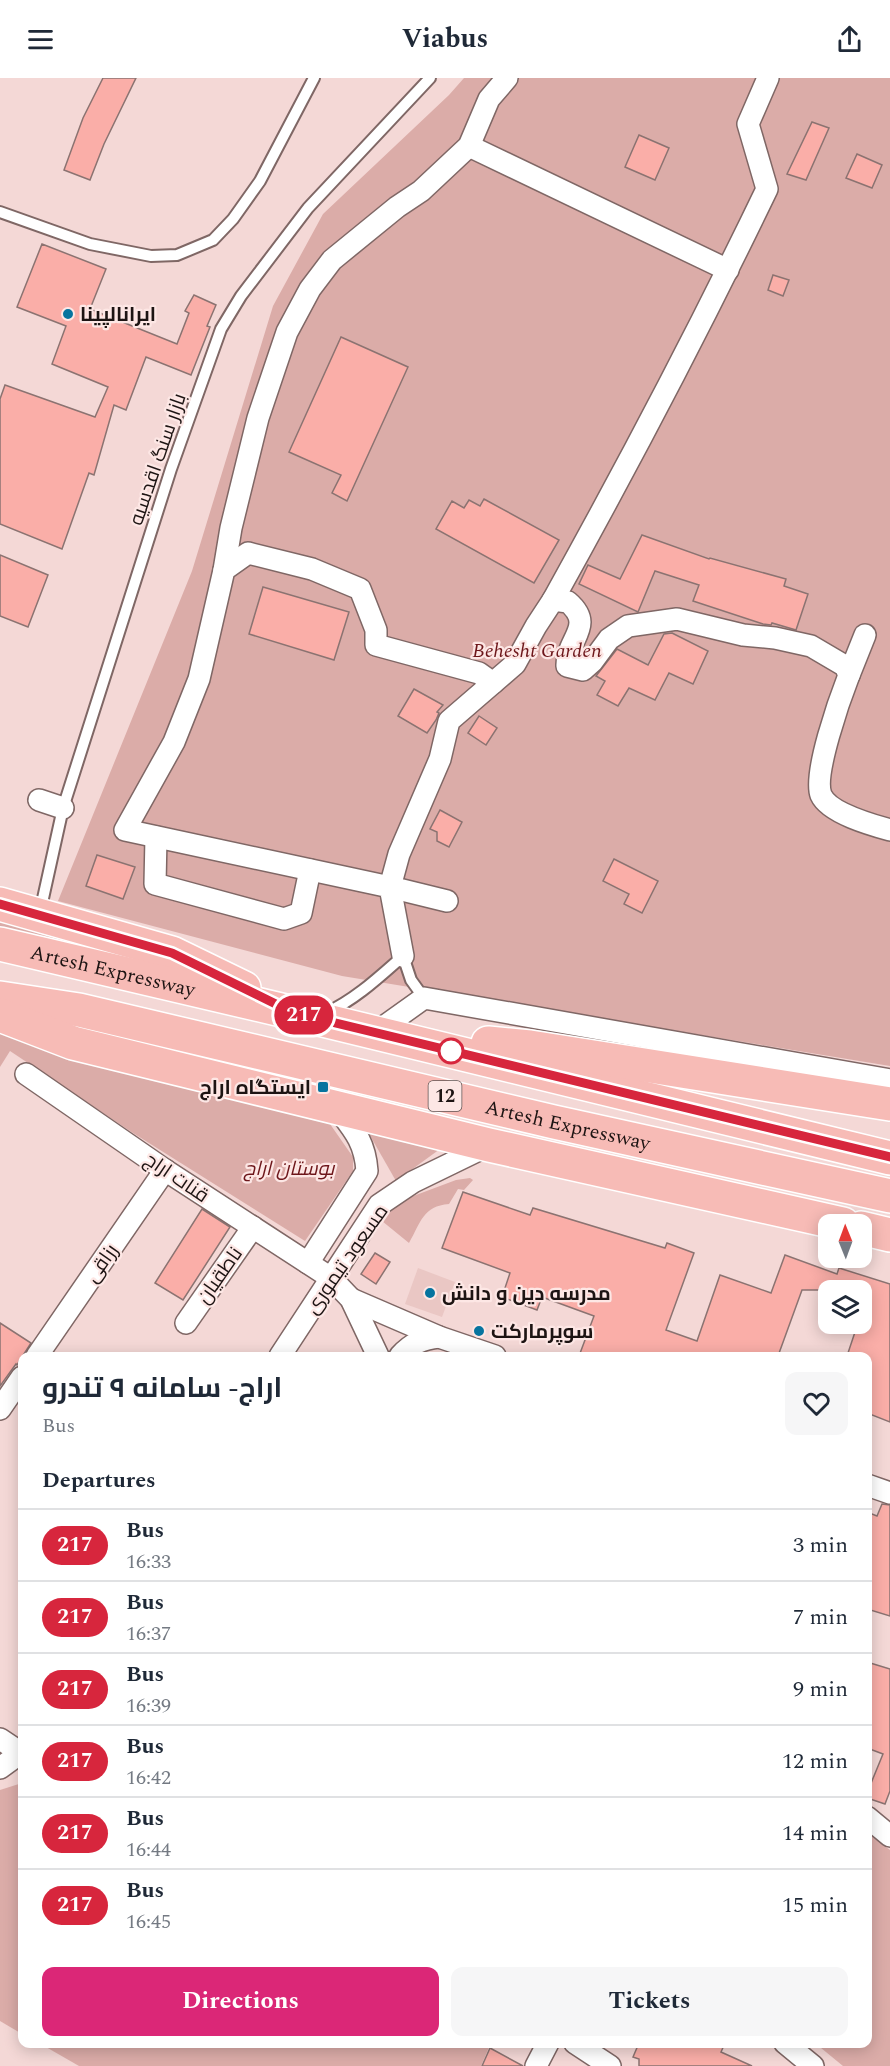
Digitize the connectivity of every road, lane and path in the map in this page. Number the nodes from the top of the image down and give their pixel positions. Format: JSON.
{"nodes":[{"id":1,"x":314,"y":78,"type":"edge"},
{"id":2,"x":430,"y":78,"type":"edge"},
{"id":3,"x":507,"y":78,"type":"edge"},
{"id":4,"x":768,"y":78,"type":"edge"},
{"id":5,"x":469,"y":146,"type":"junction"},
{"id":6,"x":0,"y":212,"type":"edge"},
{"id":7,"x":728,"y":270,"type":"junction"},
{"id":8,"x":224,"y":570,"type":"junction"},
{"id":9,"x":553,"y":600,"type":"junction"},
{"id":10,"x":865,"y":635,"type":"dead end"},
{"id":11,"x":849,"y":675,"type":"junction"},
{"id":12,"x":493,"y":683,"type":"junction"},
{"id":13,"x":39,"y":800,"type":"dead end"},
{"id":14,"x":63,"y":808,"type":"junction"},
{"id":15,"x":890,"y":830,"type":"edge"},
{"id":16,"x":156,"y":837,"type":"junction"},
{"id":17,"x":309,"y":870,"type":"junction"},
{"id":18,"x":390,"y":887,"type":"junction"},
{"id":19,"x":447,"y":901,"type":"dead end"},
{"id":20,"x":0,"y":904,"type":"edge"},
{"id":21,"x":39,"y":915,"type":"junction"},
{"id":22,"x":0,"y":944,"type":"edge"},
{"id":23,"x":403,"y":956,"type":"junction"},
{"id":24,"x":0,"y":998,"type":"edge"},
{"id":25,"x":424,"y":998,"type":"junction"},
{"id":26,"x":0,"y":1015,"type":"edge"},
{"id":27,"x":305,"y":1016,"type":"junction"},
{"id":28,"x":375,"y":1033,"type":"junction"},
{"id":29,"x":26,"y":1074,"type":"dead end"},
{"id":30,"x":890,"y":1080,"type":"edge"},
{"id":31,"x":890,"y":1104,"type":"edge"},
{"id":32,"x":337,"y":1107,"type":"junction"},
{"id":33,"x":554,"y":1122,"type":"junction"},
{"id":34,"x":489,"y":1145,"type":"junction"},
{"id":35,"x":888,"y":1157,"type":"edge"},
{"id":36,"x":165,"y":1170,"type":"junction"},
{"id":37,"x":607,"y":1172,"type":"junction"},
{"id":38,"x":890,"y":1196,"type":"edge"},
{"id":39,"x":818,"y":1218,"type":"edge"},
{"id":40,"x":253,"y":1227,"type":"junction"},
{"id":41,"x":872,"y":1230,"type":"edge"},
{"id":42,"x":890,"y":1234,"type":"edge"},
{"id":43,"x":308,"y":1263,"type":"junction"},
{"id":44,"x":331,"y":1278,"type":"junction"},
{"id":45,"x":351,"y":1299,"type":"junction"},
{"id":46,"x":186,"y":1323,"type":"dead end"},
{"id":47,"x":438,"y":1336,"type":"junction"},
{"id":48,"x":40,"y":1352,"type":"edge"},
{"id":49,"x":283,"y":1352,"type":"edge"},
{"id":50,"x":376,"y":1352,"type":"edge"},
{"id":51,"x":404,"y":1352,"type":"edge"},
{"id":52,"x":484,"y":1352,"type":"edge"},
{"id":53,"x":18,"y":1383,"type":"edge"},
{"id":54,"x":0,"y":1409,"type":"edge"},
{"id":55,"x":872,"y":1487,"type":"edge"},
{"id":56,"x":890,"y":1493,"type":"edge"},
{"id":57,"x":0,"y":1739,"type":"edge"},
{"id":58,"x":18,"y":1750,"type":"edge"},
{"id":59,"x":18,"y":1755,"type":"edge"},
{"id":60,"x":0,"y":1768,"type":"edge"},
{"id":61,"x":872,"y":1821,"type":"edge"},
{"id":62,"x":890,"y":1836,"type":"edge"},
{"id":63,"x":545,"y":2048,"type":"edge"},
{"id":64,"x":583,"y":2048,"type":"edge"},
{"id":65,"x":791,"y":2048,"type":"edge"},
{"id":66,"x":536,"y":2066,"type":"edge"},
{"id":67,"x":610,"y":2066,"type":"edge"},
{"id":68,"x":813,"y":2066,"type":"edge"}],
"edges":[{"from":1,"to":6,"type":"lane"},
{"from":2,"to":14,"type":"lane","name":"بازار سنگ اقدسیه"},
{"from":3,"to":5,"type":"street"},
{"from":4,"to":7,"type":"street"},
{"from":5,"to":7,"type":"street"},
{"from":5,"to":8,"type":"street"},
{"from":7,"to":9,"type":"street"},
{"from":8,"to":12,"type":"street"},
{"from":8,"to":16,"type":"street"},
{"from":9,"to":11,"type":"street"},
{"from":9,"to":12,"type":"street"},
{"from":10,"to":11,"type":"street"},
{"from":11,"to":15,"type":"street"},
{"from":12,"to":18,"type":"street"},
{"from":13,"to":14,"type":"street"},
{"from":14,"to":21,"type":"lane","name":"بازار سنگ اقدسیه"},
{"from":16,"to":17,"type":"street"},
{"from":16,"to":17,"type":"street"},
{"from":17,"to":18,"type":"street"},
{"from":18,"to":19,"type":"street"},
{"from":18,"to":23,"type":"street"},
{"from":20,"to":21,"type":"highway"},
{"from":21,"to":27,"type":"highway"},
{"from":22,"to":27,"type":"highway","name":"Artesh Expressway","number":"12"},
{"from":23,"to":25,"type":"lane"},
{"from":23,"to":27,"type":"lane"},
{"from":24,"to":33,"type":"highway","name":"Artesh Expressway","number":"12"},
{"from":25,"to":28,"type":"street"},
{"from":25,"to":30,"type":"street"},
{"from":26,"to":32,"type":"highway"},
{"from":27,"to":28,"type":"highway","name":"Artesh Expressway","number":"12"},
{"from":28,"to":31,"type":"highway"},
{"from":28,"to":35,"type":"highway","name":"Artesh Expressway","number":"12"},
{"from":29,"to":36,"type":"street","name":"قنات اراج"},
{"from":32,"to":34,"type":"highway"},
{"from":32,"to":43,"type":"street","name":"مسعود تیموری"},
{"from":33,"to":34,"type":"highway"},
{"from":33,"to":37,"type":"highway"},
{"from":33,"to":38,"type":"highway","name":"Artesh Expressway","number":"12"},
{"from":34,"to":37,"type":"highway"},
{"from":34,"to":44,"type":"street","name":"مسعود تیموری"},
{"from":36,"to":40,"type":"street","name":"قنات اراج"},
{"from":36,"to":48,"type":"street","name":"رزاقی"},
{"from":37,"to":39,"type":"highway"},
{"from":40,"to":43,"type":"street","name":"قنات اراج"},
{"from":40,"to":46,"type":"street","name":"ناطقیان"},
{"from":41,"to":42,"type":"highway"},
{"from":43,"to":44,"type":"street","name":"قنات اراج"},
{"from":44,"to":45,"type":"street","name":"قنات اراج"},
{"from":44,"to":49,"type":"street","name":"مسعود تیموری"},
{"from":45,"to":47,"type":"street"},
{"from":45,"to":50,"type":"street"},
{"from":47,"to":51,"type":"street"},
{"from":47,"to":52,"type":"street"},
{"from":53,"to":54,"type":"street"},
{"from":55,"to":56,"type":"street"},
{"from":57,"to":58,"type":"street"},
{"from":59,"to":60,"type":"street"},
{"from":61,"to":62,"type":"street"},
{"from":63,"to":66,"type":"street"},
{"from":64,"to":67,"type":"street"},
{"from":65,"to":68,"type":"street"}]}
